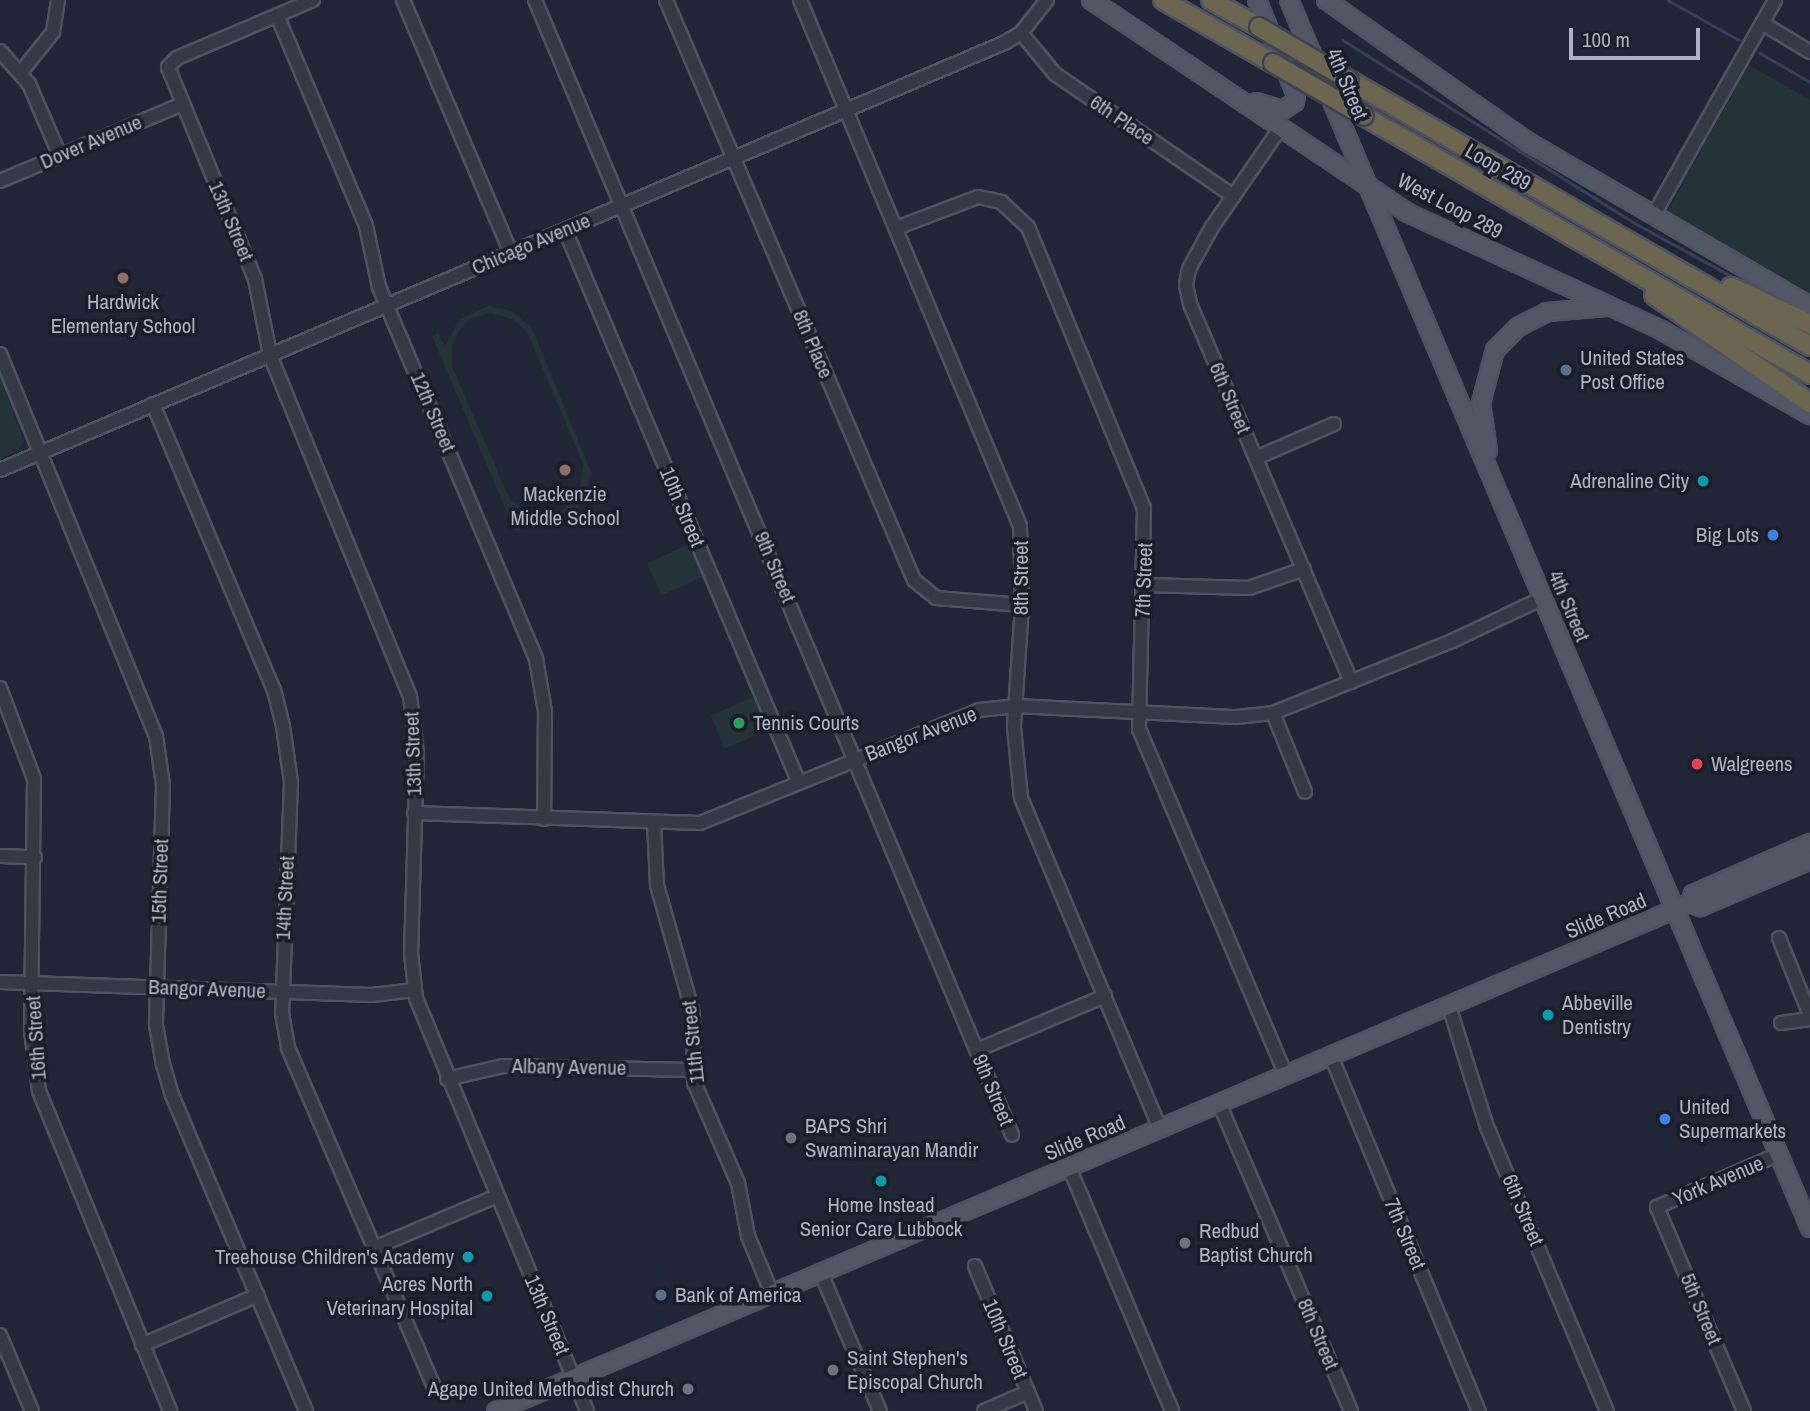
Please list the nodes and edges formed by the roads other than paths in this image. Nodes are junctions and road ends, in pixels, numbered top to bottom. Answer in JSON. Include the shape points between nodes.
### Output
{"nodes":[{"id":1,"x":58,"y":0,"type":"edge"},
{"id":2,"x":313,"y":0,"type":"edge"},
{"id":3,"x":403,"y":0,"type":"edge"},
{"id":4,"x":535,"y":0,"type":"edge"},
{"id":5,"x":666,"y":0,"type":"edge"},
{"id":6,"x":800,"y":0,"type":"edge"},
{"id":7,"x":1047,"y":0,"type":"edge"},
{"id":8,"x":1091,"y":0,"type":"edge"},
{"id":9,"x":1163,"y":0,"type":"edge"},
{"id":10,"x":1211,"y":0,"type":"edge"},
{"id":11,"x":1257,"y":0,"type":"edge"},
{"id":12,"x":1289,"y":0,"type":"edge"},
{"id":13,"x":1325,"y":0,"type":"edge"},
{"id":14,"x":1775,"y":0,"type":"edge"},
{"id":15,"x":277,"y":15,"type":"junction"},
{"id":16,"x":1762,"y":23,"type":"junction"},
{"id":17,"x":1021,"y":33,"type":"junction"},
{"id":18,"x":0,"y":51,"type":"edge"},
{"id":19,"x":1810,"y":52,"type":"edge"},
{"id":20,"x":21,"y":72,"type":"junction"},
{"id":21,"x":1211,"y":78,"type":"junction"},
{"id":22,"x":182,"y":104,"type":"junction"},
{"id":23,"x":846,"y":110,"type":"junction"},
{"id":24,"x":1281,"y":127,"type":"junction"},
{"id":25,"x":60,"y":156,"type":"junction"},
{"id":26,"x":734,"y":158,"type":"junction"},
{"id":27,"x":0,"y":181,"type":"edge"},
{"id":28,"x":1367,"y":184,"type":"junction"},
{"id":29,"x":1233,"y":196,"type":"junction"},
{"id":30,"x":621,"y":205,"type":"junction"},
{"id":31,"x":1653,"y":216,"type":"junction"},
{"id":32,"x":896,"y":228,"type":"junction"},
{"id":33,"x":565,"y":230,"type":"junction"},
{"id":34,"x":1046,"y":230,"type":"dead end"},
{"id":35,"x":1610,"y":230,"type":"junction"},
{"id":36,"x":1032,"y":236,"type":"junction"},
{"id":37,"x":1572,"y":236,"type":"junction"},
{"id":38,"x":511,"y":253,"type":"junction"},
{"id":39,"x":387,"y":305,"type":"junction"},
{"id":40,"x":1613,"y":306,"type":"junction"},
{"id":41,"x":1810,"y":306,"type":"edge"},
{"id":42,"x":1810,"y":324,"type":"edge"},
{"id":43,"x":1810,"y":346,"type":"edge"},
{"id":44,"x":0,"y":354,"type":"edge"},
{"id":45,"x":270,"y":355,"type":"junction"},
{"id":46,"x":1810,"y":374,"type":"edge"},
{"id":47,"x":1810,"y":403,"type":"edge"},
{"id":48,"x":153,"y":404,"type":"junction"},
{"id":49,"x":1810,"y":415,"type":"edge"},
{"id":50,"x":1334,"y":424,"type":"dead end"},
{"id":51,"x":38,"y":454,"type":"junction"},
{"id":52,"x":1256,"y":458,"type":"junction"},
{"id":53,"x":0,"y":470,"type":"edge"},
{"id":54,"x":1493,"y":481,"type":"junction"},
{"id":55,"x":1304,"y":569,"type":"junction"},
{"id":56,"x":1145,"y":585,"type":"junction"},
{"id":57,"x":1543,"y":598,"type":"junction"},
{"id":58,"x":1022,"y":605,"type":"junction"},
{"id":59,"x":1351,"y":682,"type":"junction"},
{"id":60,"x":0,"y":688,"type":"edge"},
{"id":61,"x":1016,"y":706,"type":"junction"},
{"id":62,"x":1138,"y":713,"type":"junction"},
{"id":63,"x":1273,"y":713,"type":"junction"},
{"id":64,"x":857,"y":758,"type":"junction"},
{"id":65,"x":799,"y":783,"type":"junction"},
{"id":66,"x":1305,"y":792,"type":"dead end"},
{"id":67,"x":414,"y":813,"type":"junction"},
{"id":68,"x":544,"y":819,"type":"junction"},
{"id":69,"x":654,"y":822,"type":"junction"},
{"id":70,"x":1810,"y":843,"type":"edge"},
{"id":71,"x":0,"y":856,"type":"edge"},
{"id":72,"x":35,"y":857,"type":"junction"},
{"id":73,"x":1810,"y":860,"type":"edge"},
{"id":74,"x":1682,"y":906,"type":"junction"},
{"id":75,"x":1779,"y":938,"type":"dead end"},
{"id":76,"x":0,"y":982,"type":"edge"},
{"id":77,"x":32,"y":982,"type":"junction"},
{"id":78,"x":157,"y":987,"type":"junction"},
{"id":79,"x":414,"y":990,"type":"junction"},
{"id":80,"x":282,"y":992,"type":"junction"},
{"id":81,"x":1105,"y":996,"type":"junction"},
{"id":82,"x":1449,"y":1006,"type":"junction"},
{"id":83,"x":1810,"y":1017,"type":"edge"},
{"id":84,"x":1781,"y":1023,"type":"dead end"},
{"id":85,"x":977,"y":1050,"type":"junction"},
{"id":86,"x":1331,"y":1056,"type":"junction"},
{"id":87,"x":693,"y":1070,"type":"junction"},
{"id":88,"x":1286,"y":1075,"type":"junction"},
{"id":89,"x":447,"y":1079,"type":"junction"},
{"id":90,"x":1219,"y":1104,"type":"junction"},
{"id":91,"x":1160,"y":1128,"type":"junction"},
{"id":92,"x":1012,"y":1135,"type":"dead end"},
{"id":93,"x":1779,"y":1154,"type":"junction"},
{"id":94,"x":1069,"y":1167,"type":"junction"},
{"id":95,"x":497,"y":1196,"type":"junction"},
{"id":96,"x":1657,"y":1207,"type":"joint"},
{"id":97,"x":1810,"y":1228,"type":"edge"},
{"id":98,"x":374,"y":1248,"type":"junction"},
{"id":99,"x":975,"y":1266,"type":"dead end"},
{"id":100,"x":821,"y":1273,"type":"junction"},
{"id":101,"x":772,"y":1294,"type":"junction"},
{"id":102,"x":258,"y":1295,"type":"junction"},
{"id":103,"x":0,"y":1335,"type":"edge"},
{"id":104,"x":142,"y":1345,"type":"junction"},
{"id":105,"x":573,"y":1378,"type":"junction"},
{"id":106,"x":434,"y":1387,"type":"dead end"},
{"id":107,"x":1028,"y":1392,"type":"junction"},
{"id":108,"x":32,"y":1411,"type":"edge"},
{"id":109,"x":170,"y":1411,"type":"edge"},
{"id":110,"x":306,"y":1411,"type":"edge"},
{"id":111,"x":496,"y":1411,"type":"edge"},
{"id":112,"x":587,"y":1411,"type":"edge"},
{"id":113,"x":880,"y":1411,"type":"edge"},
{"id":114,"x":984,"y":1411,"type":"edge"},
{"id":115,"x":1036,"y":1411,"type":"edge"},
{"id":116,"x":1172,"y":1411,"type":"edge"},
{"id":117,"x":1351,"y":1411,"type":"edge"},
{"id":118,"x":1479,"y":1411,"type":"edge"},
{"id":119,"x":1607,"y":1411,"type":"edge"},
{"id":120,"x":1744,"y":1411,"type":"edge"}],
"edges":[{"from":1,"to":20,"type":"street","via":[[53,32]]},
{"from":2,"to":15,"type":"street"},
{"from":3,"to":38,"type":"street"},
{"from":4,"to":30,"type":"street","name":"9th Street"},
{"from":5,"to":26,"type":"street","name":"8th Place"},
{"from":6,"to":23,"type":"street","name":"8th Street"},
{"from":7,"to":17,"type":"street","name":"Chicago Avenue"},
{"from":8,"to":21,"type":"main road","name":"West Loop 289"},
{"from":9,"to":37,"type":"highway","name":"Loop 289","bridge":true},
{"from":10,"to":35,"type":"highway","name":"Loop 289","bridge":true},
{"from":11,"to":21,"type":"main road","via":[[1295,102],[1283,110],[1269,109]]},
{"from":12,"to":28,"type":"main road","name":"4th Street"},
{"from":13,"to":31,"type":"main road","via":[[1528,142]]},
{"from":14,"to":16,"type":"street"},
{"from":15,"to":22,"type":"street","name":"13th Street","via":[[177,58],[168,67]]},
{"from":15,"to":39,"type":"street","name":"12th Street","via":[[366,226]]},
{"from":16,"to":19,"type":"street"},
{"from":16,"to":31,"type":"street"},
{"from":17,"to":23,"type":"street","name":"Chicago Avenue"},
{"from":17,"to":29,"type":"street","name":"6th Place","via":[[1055,74],[1127,116]]},
{"from":18,"to":20,"type":"street"},
{"from":20,"to":25,"type":"street"},
{"from":21,"to":24,"type":"main road","name":"West Loop 289"},
{"from":22,"to":25,"type":"street","name":"Dover Avenue"},
{"from":22,"to":45,"type":"street","name":"13th Street","via":[[256,279]]},
{"from":23,"to":26,"type":"street","name":"Chicago Avenue"},
{"from":23,"to":32,"type":"street","name":"8th Street"},
{"from":24,"to":28,"type":"main road","name":"West Loop 289"},
{"from":24,"to":29,"type":"street","name":"6th Street"},
{"from":25,"to":27,"type":"street","name":"Dover Avenue"},
{"from":26,"to":30,"type":"street","name":"Chicago Avenue"},
{"from":26,"to":58,"type":"street","name":"8th Place","via":[[914,580],[936,598]]},
{"from":28,"to":40,"type":"main road","name":"West Loop 289","via":[[1429,223]]},
{"from":28,"to":54,"type":"main road","name":"4th Street"},
{"from":29,"to":52,"type":"street","name":"6th Street","via":[[1195,256],[1186,285]]},
{"from":30,"to":33,"type":"street","name":"Chicago Avenue"},
{"from":30,"to":64,"type":"street","name":"9th Street"},
{"from":31,"to":41,"type":"main road"},
{"from":32,"to":36,"type":"street","name":"7th Street","via":[[978,197],[1011,208]]},
{"from":32,"to":58,"type":"street","name":"8th Street","via":[[1012,499],[1024,548]]},
{"from":33,"to":38,"type":"street","name":"Chicago Avenue"},
{"from":33,"to":65,"type":"street","name":"10th Street"},
{"from":34,"to":36,"type":"street"},
{"from":35,"to":42,"type":"highway"},
{"from":35,"to":43,"type":"highway","name":"Loop 289"},
{"from":36,"to":56,"type":"street","name":"7th Street","via":[[1139,490],[1146,530]]},
{"from":37,"to":46,"type":"highway","name":"Loop 289"},
{"from":37,"to":47,"type":"highway"},
{"from":38,"to":39,"type":"street","name":"Chicago Avenue"},
{"from":39,"to":45,"type":"street","name":"Chicago Avenue"},
{"from":39,"to":68,"type":"street","name":"12th Street","via":[[536,659],[545,711]]},
{"from":40,"to":49,"type":"main road","name":"West Loop 289"},
{"from":40,"to":54,"type":"main road","via":[[1547,312],[1518,327],[1495,350],[1480,403]]},
{"from":44,"to":51,"type":"street","name":"15th Street"},
{"from":45,"to":48,"type":"street","name":"Chicago Avenue"},
{"from":45,"to":67,"type":"street","name":"13th Street","via":[[402,669],[415,722]]},
{"from":48,"to":51,"type":"street","name":"Chicago Avenue"},
{"from":48,"to":80,"type":"street","name":"14th Street","via":[[274,690],[283,726],[291,782]]},
{"from":50,"to":52,"type":"street"},
{"from":51,"to":53,"type":"street","name":"Chicago Avenue"},
{"from":51,"to":78,"type":"street","name":"15th Street","via":[[146,710],[161,758]]},
{"from":52,"to":55,"type":"street","name":"6th Street"},
{"from":54,"to":57,"type":"main road","name":"4th Street"},
{"from":55,"to":56,"type":"street","via":[[1270,583],[1232,590]]},
{"from":55,"to":59,"type":"street","name":"6th Street"},
{"from":56,"to":62,"type":"street","name":"7th Street"},
{"from":57,"to":59,"type":"street","name":"Bangor Avenue"},
{"from":57,"to":74,"type":"main road","name":"4th Street"},
{"from":58,"to":61,"type":"street","name":"8th Street"},
{"from":59,"to":63,"type":"street","name":"Bangor Avenue"},
{"from":60,"to":72,"type":"street","name":"16th Street","via":[[34,779]]},
{"from":61,"to":62,"type":"street","name":"Bangor Avenue"},
{"from":61,"to":64,"type":"street","name":"Bangor Avenue","via":[[953,718]]},
{"from":61,"to":81,"type":"street","name":"8th Street","via":[[1014,752],[1021,797]]},
{"from":62,"to":63,"type":"street","name":"Bangor Avenue","via":[[1236,717]]},
{"from":62,"to":88,"type":"street","name":"7th Street","via":[[1139,729]]},
{"from":63,"to":66,"type":"street"},
{"from":64,"to":65,"type":"street","name":"Bangor Avenue"},
{"from":64,"to":85,"type":"street","name":"9th Street"},
{"from":65,"to":69,"type":"street","name":"Bangor Avenue","via":[[700,823]]},
{"from":67,"to":68,"type":"street","name":"Bangor Avenue"},
{"from":67,"to":79,"type":"street","name":"13th Street"},
{"from":68,"to":69,"type":"street","name":"Bangor Avenue"},
{"from":69,"to":87,"type":"street","name":"11th Street","via":[[657,885],[693,1013]]},
{"from":70,"to":74,"type":"main road","name":"Slide Road","via":[[1693,894]]},
{"from":71,"to":72,"type":"street"},
{"from":72,"to":77,"type":"street","name":"16th Street"},
{"from":73,"to":74,"type":"main road","name":"Slide Road","via":[[1700,907]]},
{"from":74,"to":82,"type":"main road","name":"Slide Road"},
{"from":74,"to":93,"type":"main road","name":"4th Street"},
{"from":75,"to":83,"type":"street"},
{"from":76,"to":77,"type":"street","name":"Bangor Avenue"},
{"from":77,"to":78,"type":"street","name":"Bangor Avenue"},
{"from":77,"to":104,"type":"street","name":"16th Street","via":[[31,1031],[39,1091]]},
{"from":78,"to":80,"type":"street","name":"Bangor Avenue"},
{"from":78,"to":102,"type":"street","name":"15th Street","via":[[156,1025],[172,1095]]},
{"from":79,"to":80,"type":"street","name":"Bangor Avenue","via":[[372,995]]},
{"from":79,"to":89,"type":"street","name":"13th Street"},
{"from":80,"to":98,"type":"street","name":"14th Street","via":[[288,1048]]},
{"from":81,"to":85,"type":"street"},
{"from":81,"to":91,"type":"street","name":"8th Street"},
{"from":82,"to":86,"type":"main road","name":"Slide Road"},
{"from":82,"to":119,"type":"street","name":"6th Street","via":[[1487,1126]]},
{"from":83,"to":84,"type":"street"},
{"from":85,"to":92,"type":"street","name":"9th Street"},
{"from":86,"to":88,"type":"main road","name":"Slide Road"},
{"from":86,"to":118,"type":"street","name":"7th Street"},
{"from":87,"to":89,"type":"street","name":"Albany Avenue","via":[[503,1066]]},
{"from":87,"to":101,"type":"street","name":"11th Street","via":[[699,1097],[738,1183],[748,1236]]},
{"from":88,"to":90,"type":"main road","name":"Slide Road"},
{"from":89,"to":95,"type":"street","name":"13th Street"},
{"from":90,"to":91,"type":"main road","name":"Slide Road"},
{"from":90,"to":117,"type":"street","name":"8th Street"},
{"from":91,"to":94,"type":"main road","name":"Slide Road"},
{"from":93,"to":96,"type":"street","name":"York Avenue"},
{"from":93,"to":97,"type":"main road","name":"4th Street"},
{"from":94,"to":100,"type":"main road","name":"Slide Road"},
{"from":94,"to":116,"type":"street"},
{"from":95,"to":98,"type":"street"},
{"from":95,"to":105,"type":"street","name":"13th Street"},
{"from":96,"to":120,"type":"street","name":"5th Street"},
{"from":98,"to":106,"type":"street","name":"14th Street"},
{"from":99,"to":107,"type":"street","name":"10th Street"},
{"from":100,"to":101,"type":"main road","name":"Slide Road"},
{"from":100,"to":113,"type":"street"},
{"from":101,"to":105,"type":"main road","name":"Slide Road"},
{"from":102,"to":104,"type":"street"},
{"from":102,"to":110,"type":"street","name":"15th Street"},
{"from":103,"to":108,"type":"street"},
{"from":104,"to":109,"type":"street","name":"16th Street"},
{"from":105,"to":111,"type":"main road","name":"Slide Road"},
{"from":105,"to":112,"type":"street","name":"13th Street"},
{"from":107,"to":114,"type":"street"},
{"from":107,"to":115,"type":"street","name":"10th Street"}]}
